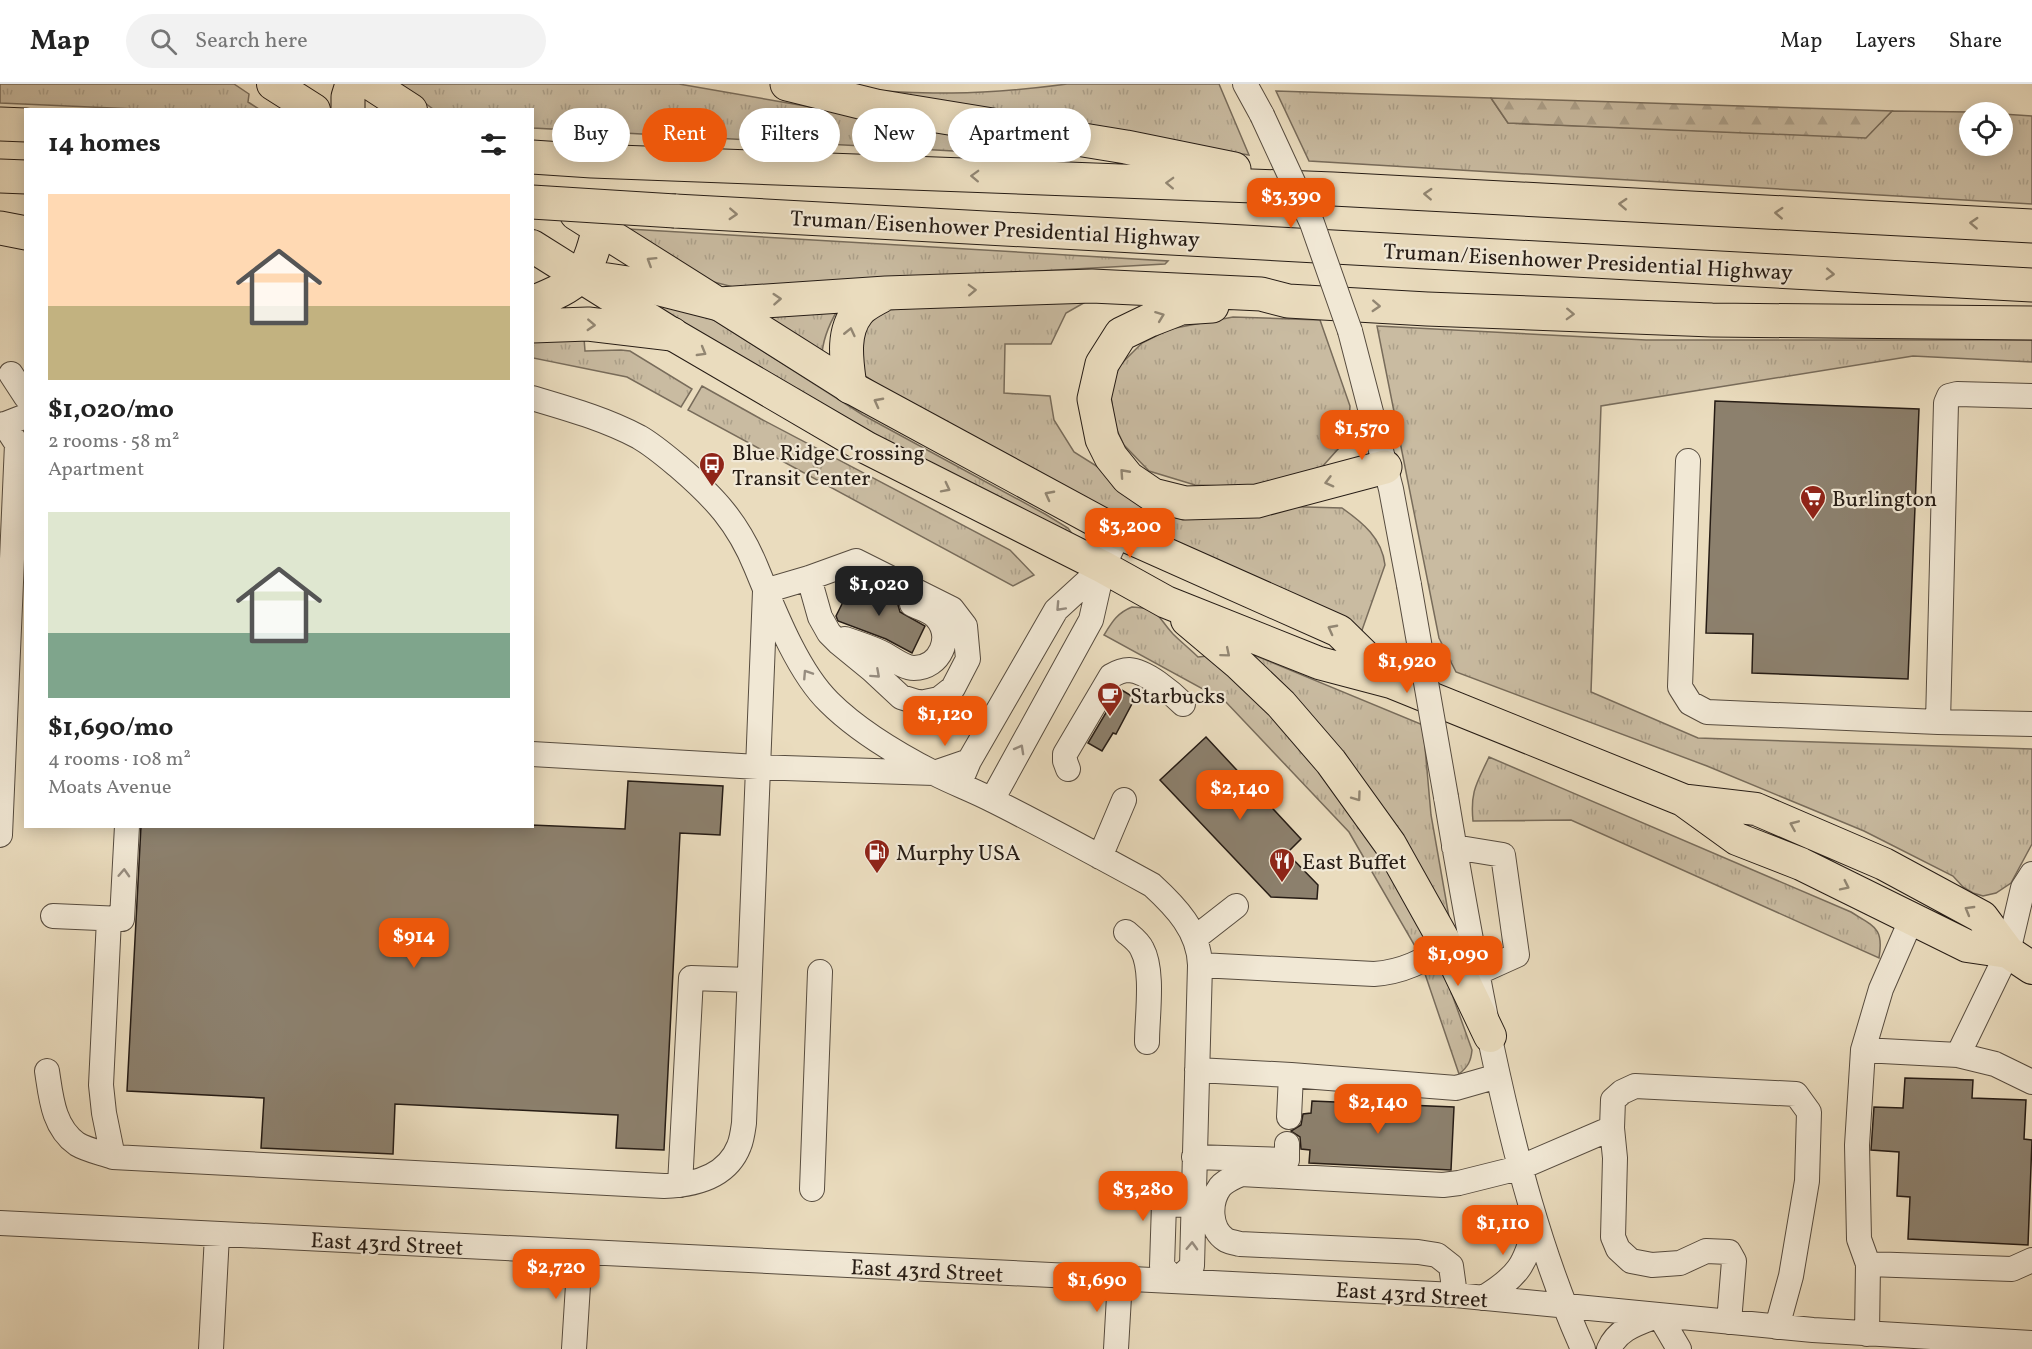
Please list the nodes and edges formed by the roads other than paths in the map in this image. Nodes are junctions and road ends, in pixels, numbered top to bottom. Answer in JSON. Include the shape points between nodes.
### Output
{"nodes":[{"id":1,"x":273,"y":84,"type":"edge"},
{"id":2,"x":352,"y":84,"type":"edge"},
{"id":3,"x":371,"y":84,"type":"edge"},
{"id":4,"x":787,"y":84,"type":"edge"},
{"id":5,"x":1245,"y":84,"type":"edge"},
{"id":6,"x":311,"y":108,"type":"edge"},
{"id":7,"x":348,"y":108,"type":"edge"},
{"id":8,"x":408,"y":108,"type":"edge"},
{"id":9,"x":0,"y":124,"type":"edge"},
{"id":10,"x":24,"y":126,"type":"edge"},
{"id":11,"x":534,"y":158,"type":"edge"},
{"id":12,"x":0,"y":176,"type":"edge"},
{"id":13,"x":24,"y":177,"type":"edge"},
{"id":14,"x":534,"y":187,"type":"edge"},
{"id":15,"x":1333,"y":189,"type":"junction"},
{"id":16,"x":534,"y":202,"type":"edge"},
{"id":17,"x":2032,"y":226,"type":"edge"},
{"id":18,"x":0,"y":228,"type":"edge"},
{"id":19,"x":599,"y":228,"type":"junction"},
{"id":20,"x":24,"y":233,"type":"edge"},
{"id":21,"x":534,"y":247,"type":"edge"},
{"id":22,"x":581,"y":276,"type":"junction"},
{"id":23,"x":2032,"y":285,"type":"edge"},
{"id":24,"x":886,"y":293,"type":"junction"},
{"id":25,"x":1288,"y":301,"type":"junction"},
{"id":26,"x":534,"y":302,"type":"edge"},
{"id":27,"x":719,"y":304,"type":"junction"},
{"id":28,"x":2032,"y":323,"type":"edge"},
{"id":29,"x":534,"y":326,"type":"edge"},
{"id":30,"x":672,"y":334,"type":"junction"},
{"id":31,"x":11,"y":374,"type":"dead end"},
{"id":32,"x":850,"y":387,"type":"junction"},
{"id":33,"x":24,"y":394,"type":"edge"},
{"id":34,"x":2032,"y":396,"type":"edge"},
{"id":35,"x":534,"y":400,"type":"edge"},
{"id":36,"x":10,"y":422,"type":"edge"},
{"id":37,"x":1688,"y":461,"type":"dead end"},
{"id":38,"x":1385,"y":467,"type":"junction"},
{"id":39,"x":1119,"y":533,"type":"junction"},
{"id":40,"x":856,"y":561,"type":"junction"},
{"id":41,"x":1103,"y":567,"type":"junction"},
{"id":42,"x":809,"y":578,"type":"junction"},
{"id":43,"x":765,"y":591,"type":"junction"},
{"id":44,"x":1166,"y":602,"type":"junction"},
{"id":45,"x":829,"y":633,"type":"junction"},
{"id":46,"x":1391,"y":682,"type":"junction"},
{"id":47,"x":1183,"y":704,"type":"dead end"},
{"id":48,"x":1938,"y":722,"type":"junction"},
{"id":49,"x":2032,"y":724,"type":"edge"},
{"id":50,"x":10,"y":732,"type":"edge"},
{"id":51,"x":534,"y":754,"type":"edge"},
{"id":52,"x":969,"y":760,"type":"junction"},
{"id":53,"x":758,"y":767,"type":"junction"},
{"id":54,"x":1068,"y":769,"type":"dead end"},
{"id":55,"x":934,"y":773,"type":"junction"},
{"id":56,"x":959,"y":784,"type":"junction"},
{"id":57,"x":992,"y":800,"type":"junction"},
{"id":58,"x":1124,"y":800,"type":"dead end"},
{"id":59,"x":1683,"y":800,"type":"junction"},
{"id":60,"x":127,"y":828,"type":"edge"},
{"id":61,"x":0,"y":834,"type":"edge"},
{"id":62,"x":1454,"y":847,"type":"junction"},
{"id":63,"x":1100,"y":857,"type":"junction"},
{"id":64,"x":2032,"y":874,"type":"edge"},
{"id":65,"x":1236,"y":906,"type":"dead end"},
{"id":66,"x":53,"y":916,"type":"dead end"},
{"id":67,"x":1912,"y":918,"type":"junction"},
{"id":68,"x":116,"y":919,"type":"junction"},
{"id":69,"x":2032,"y":924,"type":"edge"},
{"id":70,"x":1126,"y":932,"type":"dead end"},
{"id":71,"x":1196,"y":938,"type":"junction"},
{"id":72,"x":1447,"y":946,"type":"junction"},
{"id":73,"x":2020,"y":960,"type":"edge"},
{"id":74,"x":1200,"y":965,"type":"junction"},
{"id":75,"x":820,"y":972,"type":"dead end"},
{"id":76,"x":1477,"y":973,"type":"junction"},
{"id":77,"x":749,"y":980,"type":"junction"},
{"id":78,"x":1490,"y":1035,"type":"junction"},
{"id":79,"x":1147,"y":1042,"type":"dead end"},
{"id":80,"x":1863,"y":1050,"type":"junction"},
{"id":81,"x":1958,"y":1055,"type":"junction"},
{"id":82,"x":1197,"y":1070,"type":"junction"},
{"id":83,"x":47,"y":1071,"type":"dead end"},
{"id":84,"x":1291,"y":1075,"type":"junction"},
{"id":85,"x":1498,"y":1076,"type":"junction"},
{"id":86,"x":2032,"y":1082,"type":"edge"},
{"id":87,"x":1289,"y":1117,"type":"dead end"},
{"id":88,"x":1612,"y":1128,"type":"junction"},
{"id":89,"x":1287,"y":1144,"type":"dead end"},
{"id":90,"x":113,"y":1157,"type":"junction"},
{"id":91,"x":1194,"y":1157,"type":"junction"},
{"id":92,"x":1519,"y":1168,"type":"junction"},
{"id":93,"x":681,"y":1185,"type":"junction"},
{"id":94,"x":812,"y":1189,"type":"dead end"},
{"id":95,"x":0,"y":1223,"type":"edge"},
{"id":96,"x":1536,"y":1224,"type":"junction"},
{"id":97,"x":217,"y":1235,"type":"junction"},
{"id":98,"x":580,"y":1253,"type":"junction"},
{"id":99,"x":2032,"y":1260,"type":"edge"},
{"id":100,"x":1868,"y":1263,"type":"junction"},
{"id":101,"x":1120,"y":1279,"type":"junction"},
{"id":102,"x":1176,"y":1281,"type":"junction"},
{"id":103,"x":1455,"y":1295,"type":"junction"},
{"id":104,"x":1483,"y":1298,"type":"junction"},
{"id":105,"x":1563,"y":1306,"type":"junction"},
{"id":106,"x":1659,"y":1315,"type":"junction"},
{"id":107,"x":1729,"y":1322,"type":"junction"},
{"id":108,"x":1777,"y":1327,"type":"junction"},
{"id":109,"x":1867,"y":1334,"type":"junction"},
{"id":110,"x":1894,"y":1342,"type":"edge"},
{"id":111,"x":2032,"y":1343,"type":"edge"},
{"id":112,"x":211,"y":1349,"type":"edge"},
{"id":113,"x":574,"y":1349,"type":"edge"},
{"id":114,"x":1116,"y":1349,"type":"edge"},
{"id":115,"x":1583,"y":1349,"type":"edge"},
{"id":116,"x":1609,"y":1349,"type":"edge"},
{"id":117,"x":1678,"y":1349,"type":"edge"}],
"edges":[{"from":1,"to":6,"type":"main road"},
{"from":2,"to":7,"type":"highway"},
{"from":3,"to":8,"type":"main road"},
{"from":4,"to":15,"type":"highway","via":[[876,106],[1126,147]]},
{"from":5,"to":38,"type":"street","bridge":true,"via":[[1312,223],[1350,331]]},
{"from":9,"to":10,"type":"highway"},
{"from":15,"to":11,"type":"highway","one_way":true},
{"from":12,"to":13,"type":"highway"},
{"from":14,"to":19,"type":"main road"},
{"from":17,"to":15,"type":"highway","one_way":true},
{"from":16,"to":23,"type":"highway","name":"Truman/Eisenhower Presidential Highway","one_way":true,"bridge":true},
{"from":18,"to":20,"type":"highway"},
{"from":19,"to":22,"type":"highway"},
{"from":27,"to":19,"type":"main road","one_way":true},
{"from":21,"to":22,"type":"main road"},
{"from":22,"to":26,"type":"highway"},
{"from":22,"to":27,"type":"highway","via":[[648,286]]},
{"from":22,"to":30,"type":"main road"},
{"from":24,"to":25,"type":"highway","one_way":true,"via":[[1092,286],[1260,294]]},
{"from":27,"to":24,"type":"highway","one_way":true},
{"from":32,"to":24,"type":"highway","one_way":true,"via":[[846,357],[849,329],[858,310]]},
{"from":25,"to":28,"type":"highway","one_way":true,"via":[[1712,320]]},
{"from":38,"to":25,"type":"highway","one_way":true,"via":[[1257,501],[1185,503],[1154,495],[1128,478],[1111,458],[1102,439],[1094,399],[1102,364],[1121,334],[1181,308]]},
{"from":27,"to":32,"type":"main road"},
{"from":29,"to":30,"type":"highway","one_way":true,"via":[[588,324]]},
{"from":30,"to":41,"type":"main road","one_way":true,"via":[[867,448]]},
{"from":31,"to":33,"type":"street"},
{"from":39,"to":32,"type":"main road","one_way":true},
{"from":34,"to":48,"type":"street","via":[[1957,394],[1949,396],[1946,403]]},
{"from":35,"to":43,"type":"street","via":[[591,416],[641,438],[669,459],[725,511],[740,534]]},
{"from":36,"to":50,"type":"street","via":[[17,444]]},
{"from":37,"to":48,"type":"street","via":[[1680,687],[1690,703],[1707,712]]},
{"from":38,"to":62,"type":"street","bridge":true},
{"from":39,"to":41,"type":"street"},
{"from":46,"to":39,"type":"main road","one_way":true,"via":[[1339,631]]},
{"from":40,"to":42,"type":"street"},
{"from":40,"to":45,"type":"street","via":[[879,587],[935,616],[943,627],[945,641],[934,663],[910,668]]},
{"from":45,"to":40,"type":"street","one_way":true,"via":[[901,697],[920,703],[939,699],[953,688],[968,659],[965,626],[952,609]]},
{"from":41,"to":44,"type":"main road"},
{"from":41,"to":52,"type":"street","one_way":true,"via":[[1056,610]]},
{"from":57,"to":41,"type":"street","one_way":true,"via":[[1091,620]]},
{"from":42,"to":43,"type":"street"},
{"from":42,"to":45,"type":"street"},
{"from":43,"to":53,"type":"street"},
{"from":55,"to":43,"type":"street","one_way":true,"via":[[875,738],[826,700],[794,652]]},
{"from":44,"to":46,"type":"main road","via":[[1319,663]]},
{"from":44,"to":72,"type":"main road","one_way":true,"via":[[1281,704],[1331,762],[1390,844]]},
{"from":46,"to":59,"type":"main road"},
{"from":47,"to":54,"type":"street","via":[[1137,672],[1128,670],[1111,676],[1065,754]]},
{"from":48,"to":49,"type":"street"},
{"from":50,"to":61,"type":"street"},
{"from":51,"to":53,"type":"street"},
{"from":52,"to":55,"type":"street"},
{"from":52,"to":56,"type":"street"},
{"from":53,"to":55,"type":"street"},
{"from":53,"to":77,"type":"street"},
{"from":55,"to":56,"type":"street"},
{"from":56,"to":57,"type":"street"},
{"from":57,"to":63,"type":"street"},
{"from":58,"to":63,"type":"street"},
{"from":59,"to":67,"type":"main road","one_way":true,"via":[[1737,839],[1801,864]]},
{"from":73,"to":59,"type":"main road","one_way":true,"via":[[1982,917],[1884,864],[1756,809]]},
{"from":68,"to":60,"type":"street","one_way":true},
{"from":62,"to":76,"type":"street"},
{"from":62,"to":76,"type":"street","via":[[1503,855],[1517,956]]},
{"from":63,"to":71,"type":"street","via":[[1152,885],[1172,903]]},
{"from":64,"to":73,"type":"street","via":[[2024,888]]},
{"from":65,"to":71,"type":"street"},
{"from":66,"to":68,"type":"street"},
{"from":67,"to":73,"type":"main road","via":[[1967,946]]},
{"from":67,"to":80,"type":"street","via":[[1881,989]]},
{"from":68,"to":90,"type":"street","via":[[101,1086]]},
{"from":69,"to":73,"type":"street"},
{"from":70,"to":79,"type":"street","via":[[1136,940],[1148,963]]},
{"from":71,"to":74,"type":"street"},
{"from":72,"to":74,"type":"street","via":[[1423,961],[1390,973]]},
{"from":72,"to":78,"type":"main road"},
{"from":73,"to":81,"type":"street"},
{"from":74,"to":82,"type":"street"},
{"from":75,"to":94,"type":"street"},
{"from":76,"to":78,"type":"street"},
{"from":77,"to":93,"type":"street","via":[[744,1123],[739,1147],[722,1171]]},
{"from":77,"to":93,"type":"street","via":[[691,978]]},
{"from":78,"to":85,"type":"street"},
{"from":80,"to":81,"type":"street"},
{"from":80,"to":100,"type":"street","via":[[1857,1145],[1858,1227]]},
{"from":81,"to":86,"type":"street","via":[[1995,1064]]},
{"from":82,"to":84,"type":"street"},
{"from":82,"to":91,"type":"street"},
{"from":83,"to":90,"type":"street","via":[[60,1128],[77,1144]]},
{"from":84,"to":85,"type":"street","via":[[1456,1088]]},
{"from":84,"to":87,"type":"street"},
{"from":85,"to":92,"type":"street"},
{"from":88,"to":92,"type":"street"},
{"from":88,"to":107,"type":"street","via":[[1614,1237],[1618,1249],[1631,1260],[1652,1265],[1680,1263],[1706,1251],[1729,1252],[1734,1260]]},
{"from":88,"to":108,"type":"street","via":[[1613,1100],[1635,1086],[1796,1094],[1803,1101],[1809,1112],[1807,1181],[1791,1276]]},
{"from":89,"to":91,"type":"street","via":[[1287,1160]]},
{"from":90,"to":93,"type":"street"},
{"from":91,"to":102,"type":"street","via":[[1193,1205],[1164,1204],[1162,1266]]},
{"from":92,"to":96,"type":"street"},
{"from":92,"to":103,"type":"street","via":[[1443,1185],[1241,1174],[1219,1188],[1212,1216],[1216,1230],[1226,1240],[1437,1255],[1451,1266]]},
{"from":95,"to":97,"type":"street","name":"East 43rd Street"},
{"from":96,"to":104,"type":"street","via":[[1522,1266],[1511,1279]]},
{"from":96,"to":105,"type":"street"},
{"from":97,"to":98,"type":"street","name":"East 43rd Street"},
{"from":97,"to":112,"type":"street"},
{"from":98,"to":101,"type":"street","name":"East 43rd Street"},
{"from":98,"to":113,"type":"street"},
{"from":99,"to":100,"type":"street","via":[[2012,1269]]},
{"from":100,"to":109,"type":"street"},
{"from":101,"to":102,"type":"street","name":"East 43rd Street"},
{"from":101,"to":114,"type":"street"},
{"from":102,"to":103,"type":"street","name":"East 43rd Street"},
{"from":103,"to":104,"type":"street","name":"East 43rd Street"},
{"from":104,"to":105,"type":"street","name":"East 43rd Street"},
{"from":105,"to":106,"type":"street","name":"East 43rd Street"},
{"from":105,"to":115,"type":"street"},
{"from":106,"to":107,"type":"street","name":"East 43rd Street"},
{"from":106,"to":116,"type":"street","via":[[1624,1330]]},
{"from":106,"to":117,"type":"street"},
{"from":107,"to":108,"type":"street","name":"East 43rd Street"},
{"from":108,"to":109,"type":"street","name":"East 43rd Street"},
{"from":109,"to":110,"type":"street","name":"East 43rd Street"},
{"from":110,"to":111,"type":"street","name":"East 43rd Street"}]}
